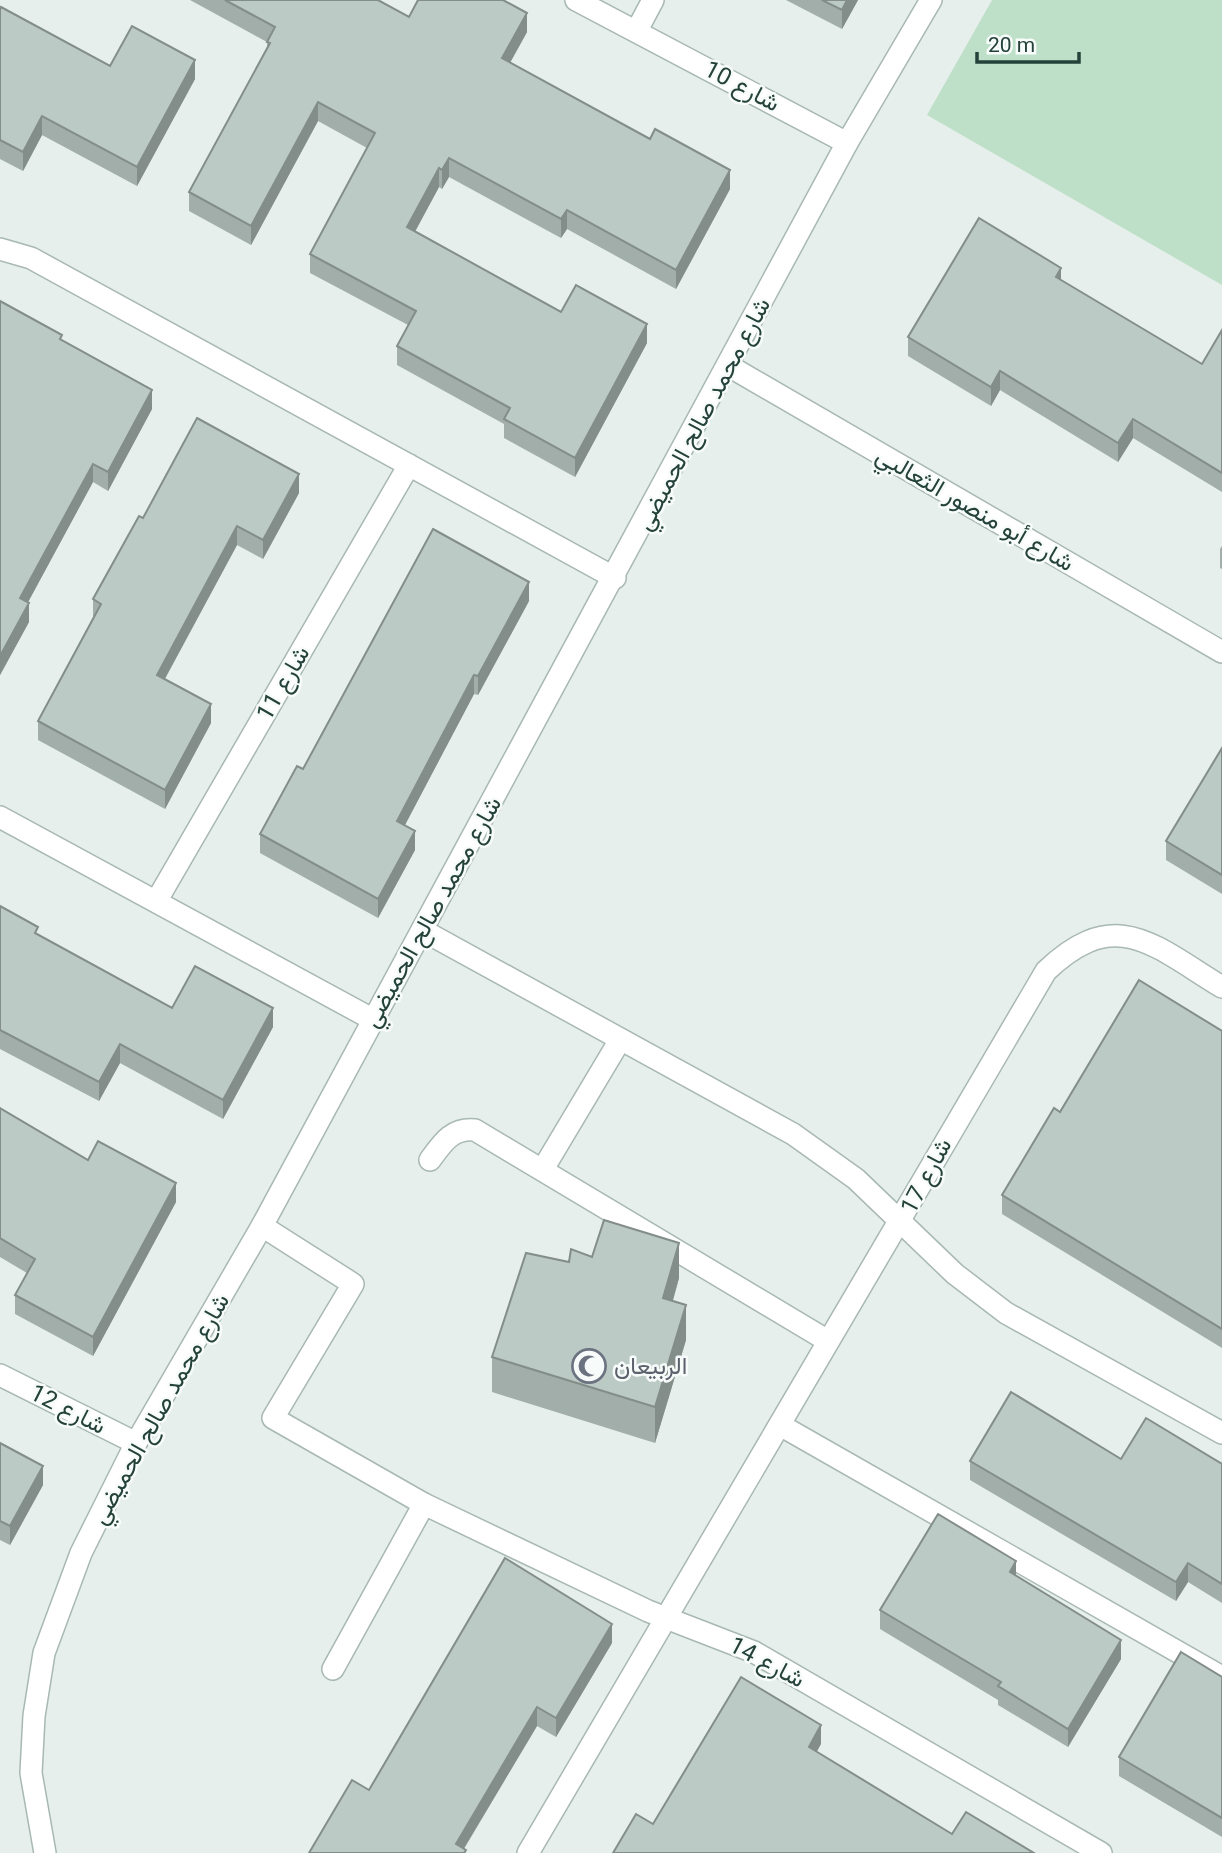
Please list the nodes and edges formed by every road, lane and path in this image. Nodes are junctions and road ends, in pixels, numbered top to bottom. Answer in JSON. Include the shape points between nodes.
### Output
{"nodes":[{"id":1,"x":576,"y":0,"type":"edge"},
{"id":2,"x":653,"y":0,"type":"edge"},
{"id":3,"x":931,"y":0,"type":"edge"},
{"id":4,"x":637,"y":30,"type":"junction"},
{"id":5,"x":847,"y":143,"type":"junction"},
{"id":6,"x":0,"y":249,"type":"edge"},
{"id":7,"x":729,"y":366,"type":"junction"},
{"id":8,"x":409,"y":466,"type":"junction"},
{"id":9,"x":615,"y":578,"type":"junction"},
{"id":10,"x":1222,"y":652,"type":"edge"},
{"id":11,"x":0,"y":817,"type":"edge"},
{"id":12,"x":157,"y":900,"type":"junction"},
{"id":13,"x":422,"y":930,"type":"junction"},
{"id":14,"x":1222,"y":987,"type":"edge"},
{"id":15,"x":372,"y":1019,"type":"junction"},
{"id":16,"x":620,"y":1040,"type":"junction"},
{"id":17,"x":430,"y":1160,"type":"dead end"},
{"id":18,"x":544,"y":1169,"type":"junction"},
{"id":19,"x":899,"y":1218,"type":"junction"},
{"id":20,"x":262,"y":1226,"type":"junction"},
{"id":21,"x":828,"y":1340,"type":"junction"},
{"id":22,"x":0,"y":1375,"type":"edge"},
{"id":23,"x":780,"y":1425,"type":"junction"},
{"id":24,"x":1222,"y":1433,"type":"edge"},
{"id":25,"x":136,"y":1443,"type":"junction"},
{"id":26,"x":425,"y":1504,"type":"junction"},
{"id":27,"x":666,"y":1617,"type":"junction"},
{"id":28,"x":332,"y":1669,"type":"dead end"},
{"id":29,"x":1222,"y":1677,"type":"edge"},
{"id":30,"x":46,"y":1853,"type":"edge"},
{"id":31,"x":528,"y":1853,"type":"edge"},
{"id":32,"x":1101,"y":1853,"type":"edge"}],
"edges":[{"from":1,"to":4,"type":"street","name":"شارع 10"},
{"from":2,"to":4,"type":"street"},
{"from":3,"to":5,"type":"street","name":"شارع محمد صالح الحميضي"},
{"from":4,"to":5,"type":"street","name":"شارع 10"},
{"from":5,"to":7,"type":"street","name":"شارع محمد صالح الحميضي"},
{"from":6,"to":8,"type":"street","via":[[30,258]]},
{"from":7,"to":9,"type":"street","name":"شارع محمد صالح الحميضي"},
{"from":7,"to":10,"type":"street","name":"شارع أبو منصور الثعالبي"},
{"from":8,"to":9,"type":"street"},
{"from":8,"to":12,"type":"street","name":"شارع 11"},
{"from":9,"to":13,"type":"street","name":"شارع محمد صالح الحميضي"},
{"from":11,"to":12,"type":"street"},
{"from":12,"to":15,"type":"street"},
{"from":13,"to":15,"type":"street","name":"شارع محمد صالح الحميضي"},
{"from":13,"to":16,"type":"street"},
{"from":14,"to":19,"type":"street","name":"شارع 17","via":[[1130,936],[1091,939],[1062,956],[1032,990]]},
{"from":15,"to":20,"type":"street","name":"شارع محمد صالح الحميضي"},
{"from":16,"to":18,"type":"street"},
{"from":16,"to":19,"type":"street","via":[[793,1135],[839,1166]]},
{"from":17,"to":18,"type":"street","via":[[449,1135],[466,1129],[484,1134]]},
{"from":18,"to":21,"type":"street"},
{"from":19,"to":21,"type":"street"},
{"from":19,"to":24,"type":"street","name":"شارع 17","via":[[955,1274],[1006,1313]]},
{"from":20,"to":25,"type":"street","name":"شارع محمد صالح الحميضي"},
{"from":20,"to":26,"type":"street","name":"شارع 14","via":[[353,1284],[273,1418]]},
{"from":21,"to":23,"type":"street"},
{"from":22,"to":25,"type":"street","name":"شارع 12"},
{"from":23,"to":27,"type":"street"},
{"from":23,"to":29,"type":"street"},
{"from":25,"to":30,"type":"street","name":"شارع محمد صالح الحميضي","via":[[82,1553],[44,1653],[31,1773]]},
{"from":26,"to":27,"type":"street","name":"شارع 14"},
{"from":26,"to":28,"type":"street"},
{"from":27,"to":31,"type":"street"},
{"from":27,"to":32,"type":"street","name":"شارع 14","via":[[754,1652]]}]}
